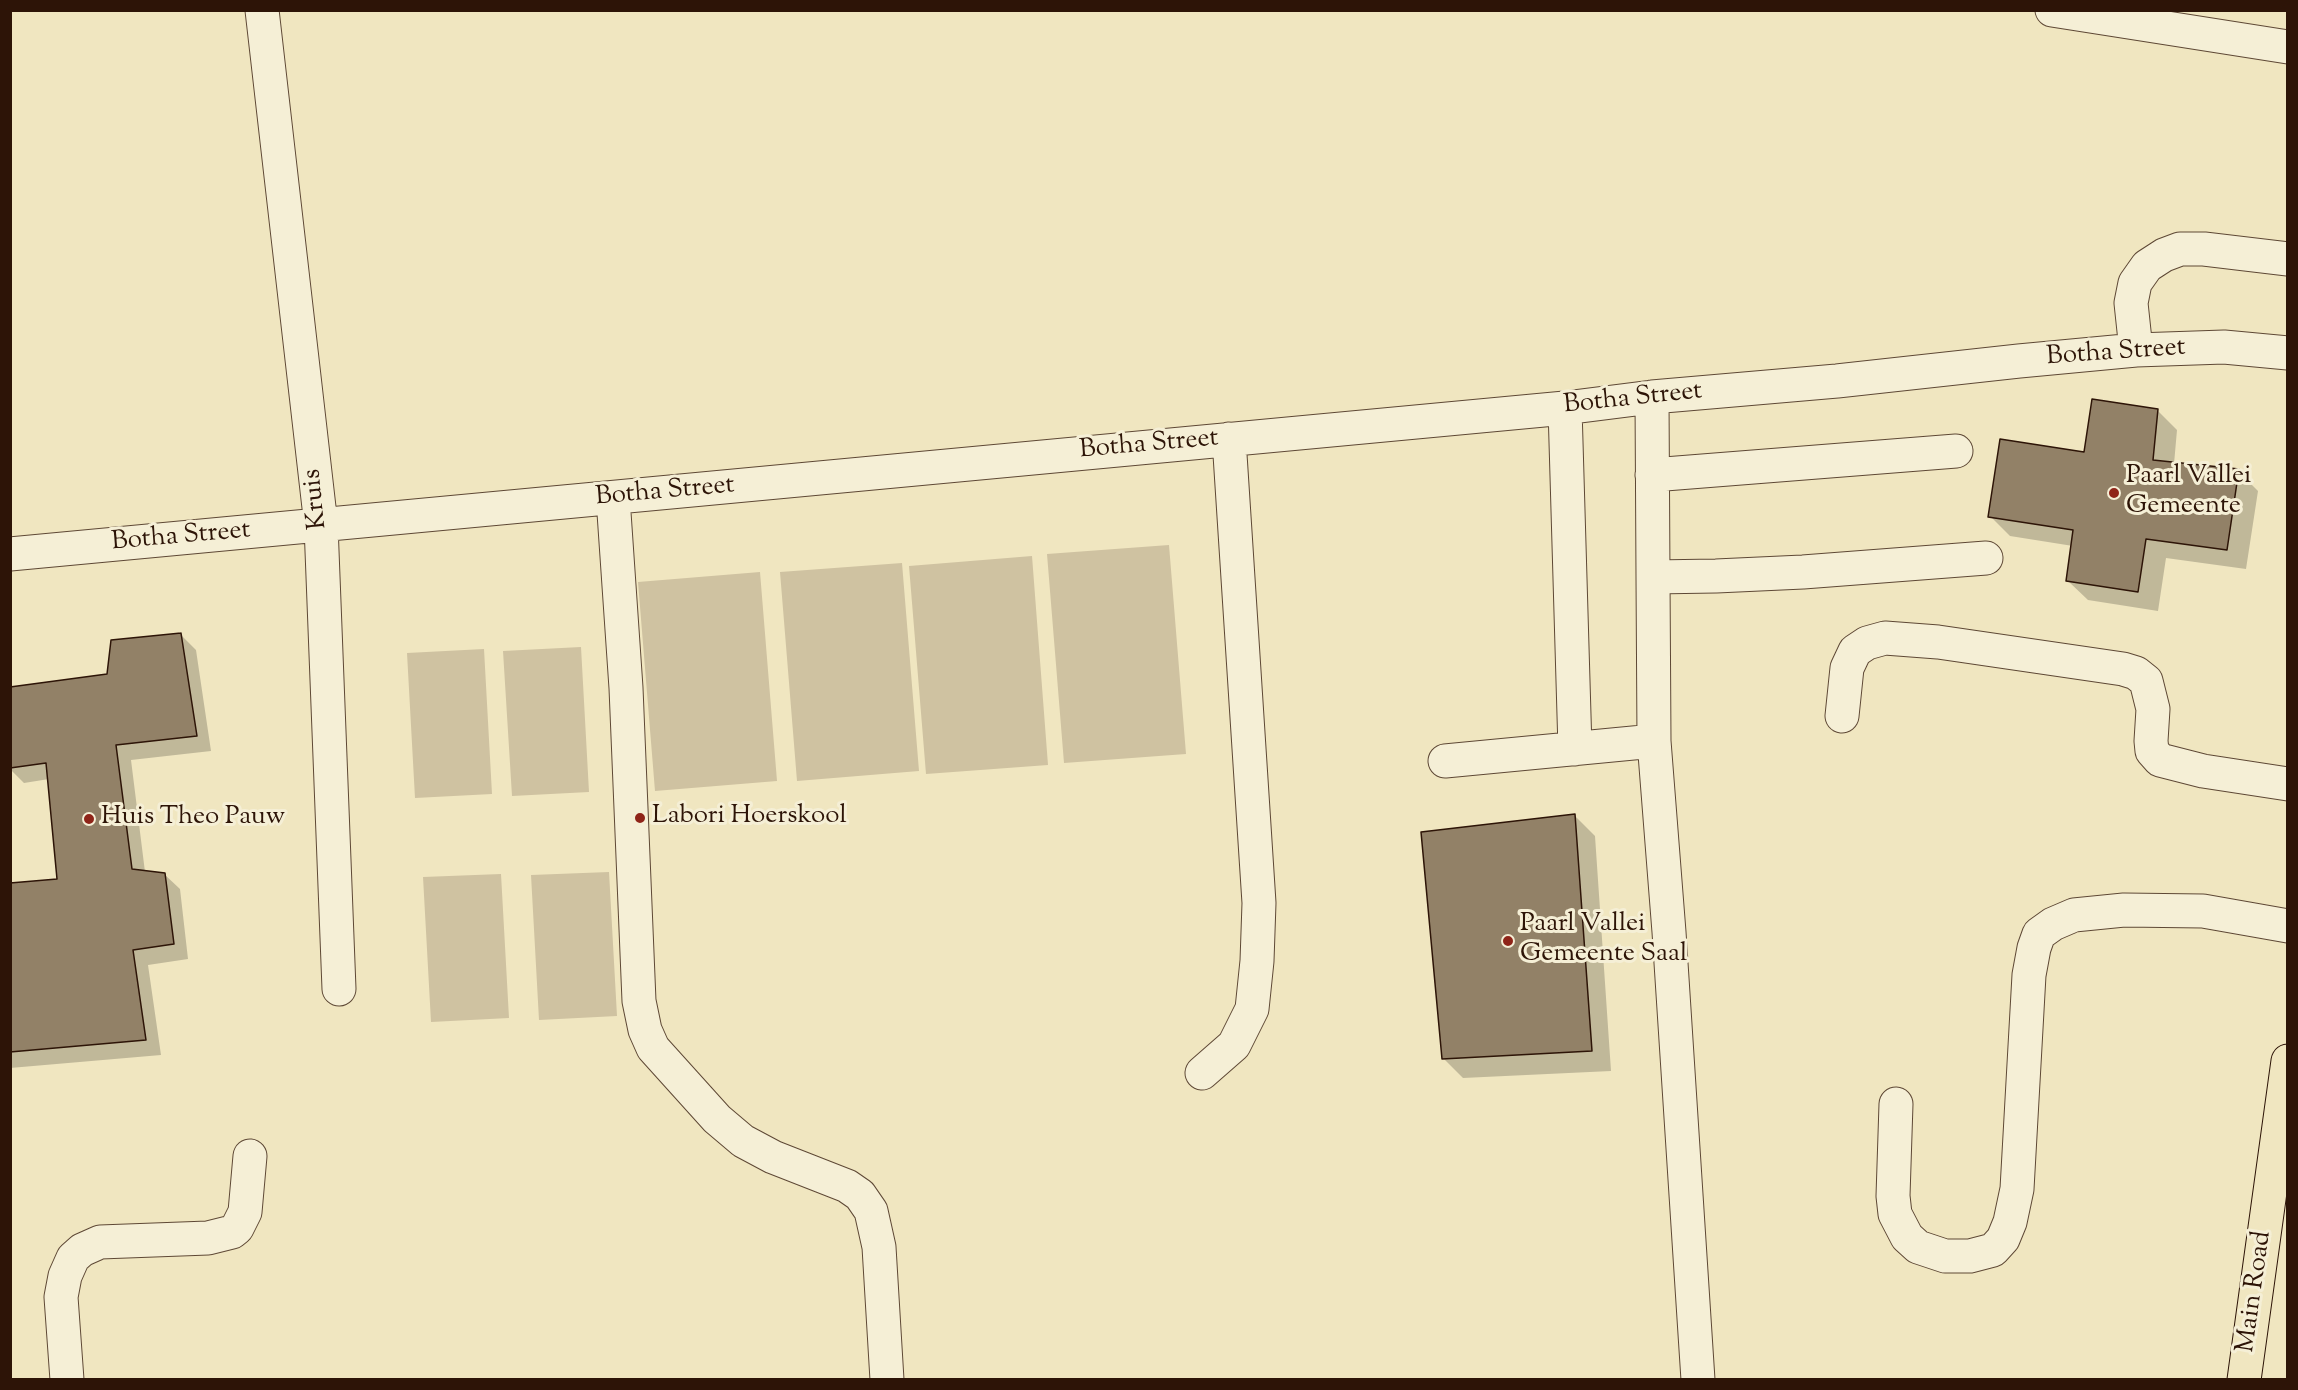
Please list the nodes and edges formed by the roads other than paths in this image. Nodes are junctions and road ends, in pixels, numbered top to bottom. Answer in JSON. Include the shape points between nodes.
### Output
{"nodes":[{"id":1,"x":262,"y":10,"type":"edge"},
{"id":2,"x":2052,"y":10,"type":"edge"},
{"id":3,"x":2288,"y":47,"type":"edge"},
{"id":4,"x":2288,"y":259,"type":"edge"},
{"id":5,"x":2136,"y":350,"type":"junction"},
{"id":6,"x":2288,"y":353,"type":"edge"},
{"id":7,"x":1652,"y":397,"type":"junction"},
{"id":8,"x":1565,"y":408,"type":"junction"},
{"id":9,"x":1229,"y":439,"type":"junction"},
{"id":10,"x":1956,"y":452,"type":"dead end"},
{"id":11,"x":1652,"y":475,"type":"junction"},
{"id":12,"x":613,"y":498,"type":"junction"},
{"id":13,"x":321,"y":525,"type":"junction"},
{"id":14,"x":10,"y":554,"type":"edge"},
{"id":15,"x":1986,"y":558,"type":"dead end"},
{"id":16,"x":1653,"y":577,"type":"junction"},
{"id":17,"x":1842,"y":716,"type":"dead end"},
{"id":18,"x":1654,"y":741,"type":"junction"},
{"id":19,"x":1575,"y":749,"type":"junction"},
{"id":20,"x":1445,"y":761,"type":"dead end"},
{"id":21,"x":2288,"y":784,"type":"edge"},
{"id":22,"x":2288,"y":926,"type":"edge"},
{"id":23,"x":339,"y":989,"type":"dead end"},
{"id":24,"x":2288,"y":1061,"type":"edge"},
{"id":25,"x":1202,"y":1073,"type":"dead end"},
{"id":26,"x":1896,"y":1104,"type":"dead end"},
{"id":27,"x":250,"y":1156,"type":"dead end"},
{"id":28,"x":67,"y":1380,"type":"edge"},
{"id":29,"x":887,"y":1380,"type":"edge"},
{"id":30,"x":1698,"y":1380,"type":"edge"},
{"id":31,"x":2244,"y":1380,"type":"edge"}],
"edges":[{"from":1,"to":13,"type":"street","name":"Kruis"},
{"from":2,"to":3,"type":"street"},
{"from":4,"to":5,"type":"street","via":[[2204,249],[2180,249],[2164,255],[2147,266],[2135,283],[2131,303]]},
{"from":5,"to":6,"type":"street","name":"Botha Street","via":[[2224,347]]},
{"from":5,"to":7,"type":"street","name":"Botha Street"},
{"from":7,"to":8,"type":"street","name":"Botha Street"},
{"from":7,"to":11,"type":"street"},
{"from":8,"to":9,"type":"street","name":"Botha Street"},
{"from":8,"to":19,"type":"street"},
{"from":9,"to":12,"type":"street","name":"Botha Street"},
{"from":9,"to":25,"type":"street","via":[[1259,903],[1257,961],[1252,1009],[1234,1045]]},
{"from":10,"to":11,"type":"street"},
{"from":11,"to":16,"type":"street"},
{"from":12,"to":13,"type":"street","name":"Botha Street"},
{"from":12,"to":29,"type":"street","via":[[626,688],[639,1001],[645,1030],[653,1048],[717,1119],[743,1140],[772,1157],[847,1186],[860,1195],[871,1211],[879,1247]]},
{"from":13,"to":14,"type":"street","name":"Botha Street"},
{"from":13,"to":23,"type":"street","name":"Kruis"},
{"from":15,"to":16,"type":"street","via":[[1803,572]]},
{"from":16,"to":18,"type":"street"},
{"from":17,"to":21,"type":"street","via":[[1847,668],[1855,651],[1885,638],[2122,669],[2146,681],[2153,709],[2152,751],[2160,760]]},
{"from":18,"to":19,"type":"street"},
{"from":18,"to":30,"type":"street"},
{"from":19,"to":20,"type":"street"},
{"from":22,"to":26,"type":"street","via":[[2203,911],[2124,910],[2074,915],[2039,934],[2029,975],[2017,1189],[2010,1222],[1993,1250],[1970,1257],[1945,1256],[1918,1247],[1906,1237],[1895,1214],[1893,1196]]},
{"from":24,"to":31,"type":"main road","name":"Main Road"},
{"from":27,"to":28,"type":"street","via":[[245,1212],[232,1232],[208,1238],[100,1242],[73,1258],[61,1297]]}]}
